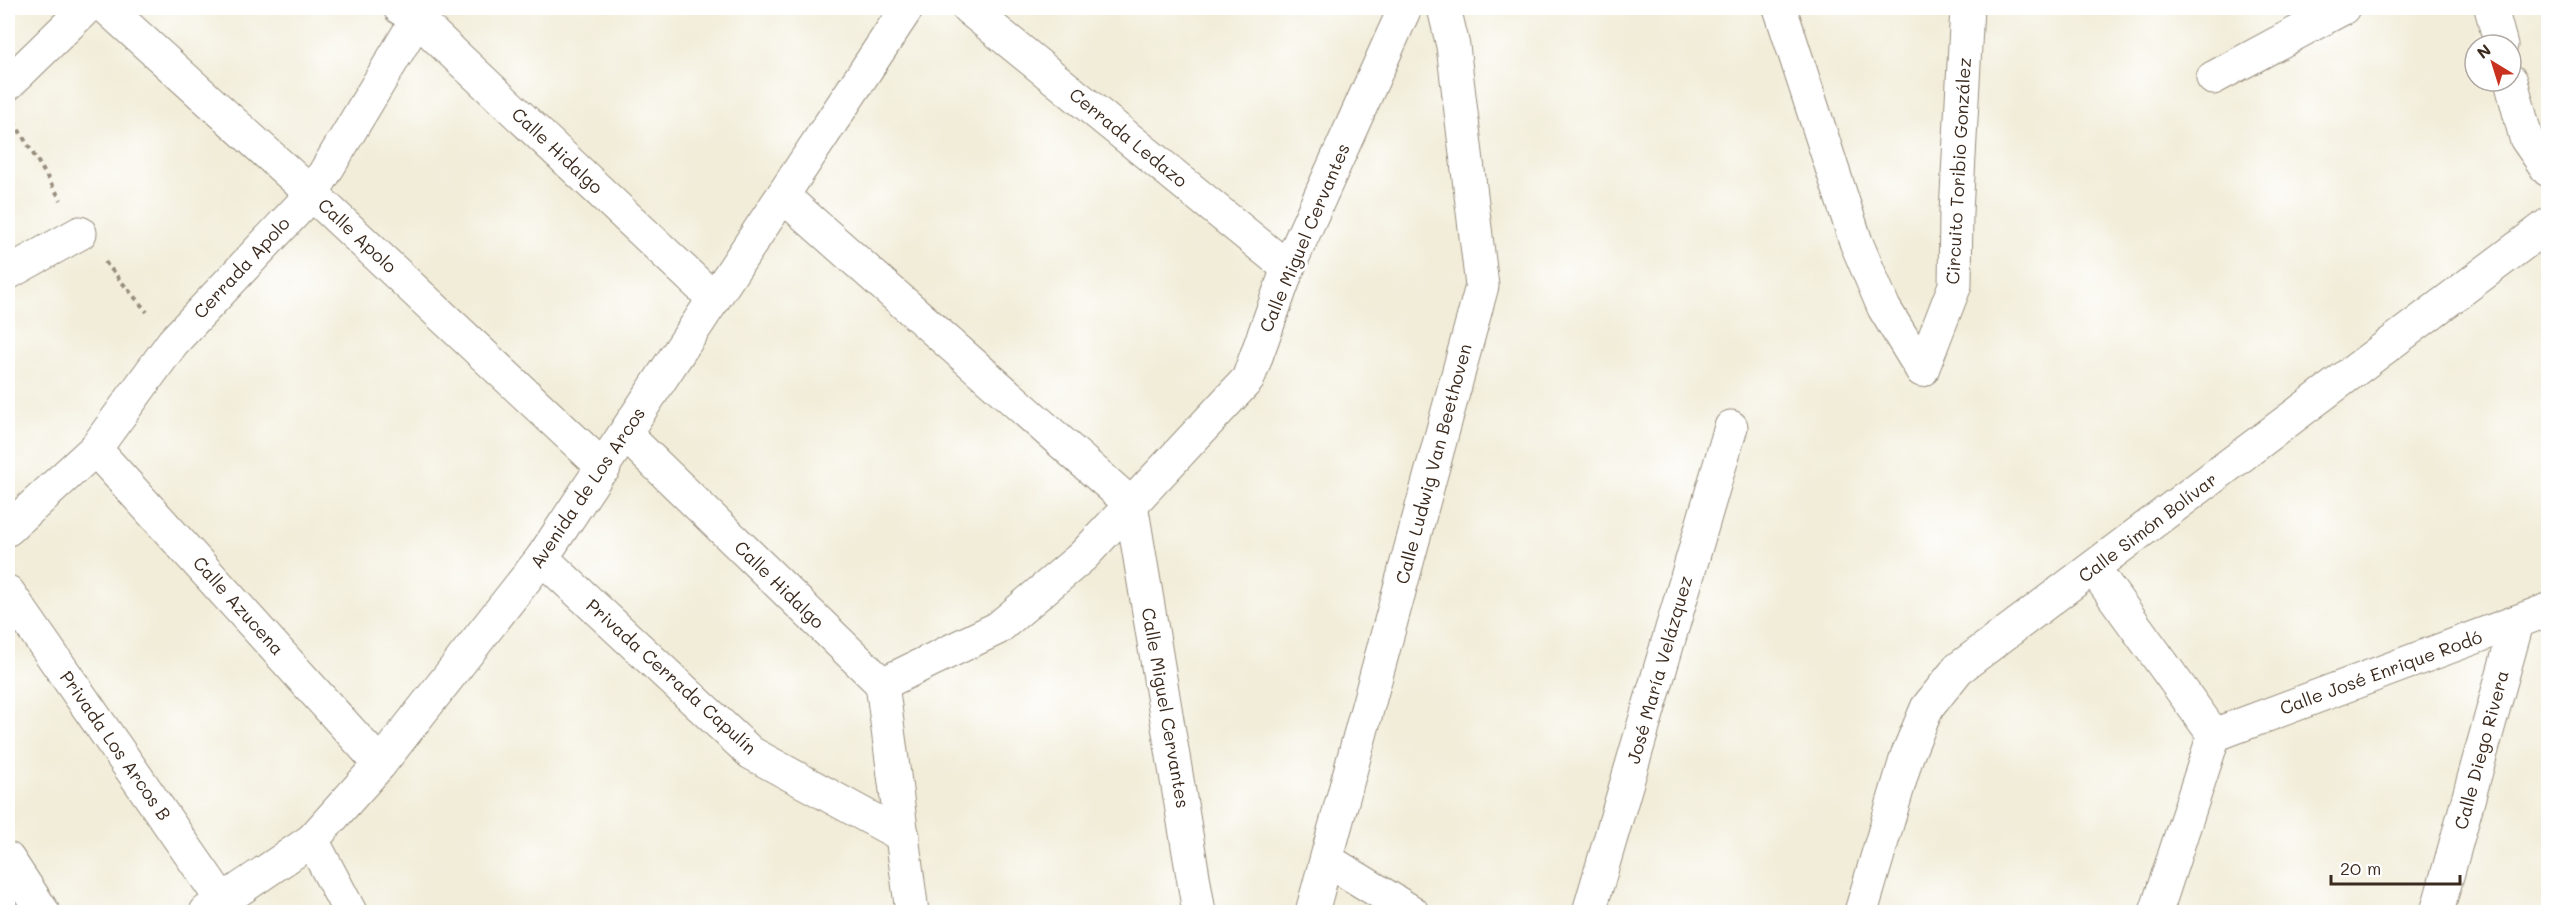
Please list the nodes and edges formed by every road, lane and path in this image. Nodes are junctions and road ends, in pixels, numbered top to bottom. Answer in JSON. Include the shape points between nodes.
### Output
{"nodes":[{"id":1,"x":87,"y":8,"type":"edge"},
{"id":2,"x":107,"y":8,"type":"edge"},
{"id":3,"x":907,"y":8,"type":"edge"},
{"id":4,"x":968,"y":8,"type":"edge"},
{"id":5,"x":1405,"y":8,"type":"edge"},
{"id":6,"x":1444,"y":8,"type":"edge"},
{"id":7,"x":1780,"y":8,"type":"edge"},
{"id":8,"x":1967,"y":8,"type":"edge"},
{"id":9,"x":2491,"y":8,"type":"edge"},
{"id":10,"x":2338,"y":9,"type":"edge"},
{"id":11,"x":409,"y":13,"type":"edge"},
{"id":12,"x":2498,"y":33,"type":"edge"},
{"id":13,"x":2213,"y":78,"type":"dead end"},
{"id":14,"x":8,"y":84,"type":"edge"},
{"id":15,"x":2514,"y":93,"type":"edge"},
{"id":16,"x":2548,"y":170,"type":"edge"},
{"id":17,"x":312,"y":194,"type":"junction"},
{"id":18,"x":783,"y":196,"type":"junction"},
{"id":19,"x":2548,"y":225,"type":"edge"},
{"id":20,"x":80,"y":232,"type":"dead end"},
{"id":21,"x":1288,"y":268,"type":"junction"},
{"id":22,"x":8,"y":273,"type":"edge"},
{"id":23,"x":713,"y":298,"type":"junction"},
{"id":24,"x":1731,"y":427,"type":"dead end"},
{"id":25,"x":626,"y":435,"type":"junction"},
{"id":26,"x":95,"y":449,"type":"junction"},
{"id":27,"x":604,"y":468,"type":"junction"},
{"id":28,"x":1131,"y":504,"type":"junction"},
{"id":29,"x":8,"y":529,"type":"edge"},
{"id":30,"x":542,"y":558,"type":"junction"},
{"id":31,"x":2094,"y":569,"type":"junction"},
{"id":32,"x":9,"y":592,"type":"edge"},
{"id":33,"x":2548,"y":610,"type":"edge"},
{"id":34,"x":2517,"y":623,"type":"junction"},
{"id":35,"x":882,"y":684,"type":"junction"},
{"id":36,"x":2214,"y":735,"type":"junction"},
{"id":37,"x":381,"y":764,"type":"junction"},
{"id":38,"x":903,"y":836,"type":"junction"},
{"id":39,"x":312,"y":840,"type":"junction"},
{"id":40,"x":8,"y":859,"type":"edge"},
{"id":41,"x":1327,"y":860,"type":"junction"},
{"id":42,"x":214,"y":906,"type":"edge"},
{"id":43,"x":907,"y":910,"type":"edge"},
{"id":44,"x":43,"y":912,"type":"edge"},
{"id":45,"x":350,"y":912,"type":"edge"},
{"id":46,"x":1199,"y":912,"type":"edge"},
{"id":47,"x":1312,"y":912,"type":"edge"},
{"id":48,"x":1412,"y":912,"type":"edge"},
{"id":49,"x":1589,"y":912,"type":"edge"},
{"id":50,"x":1861,"y":912,"type":"edge"},
{"id":51,"x":2156,"y":912,"type":"edge"},
{"id":52,"x":2438,"y":912,"type":"edge"}],
"edges":[{"from":1,"to":14,"type":"street"},
{"from":2,"to":17,"type":"street","name":"Calle Apolo"},
{"from":3,"to":18,"type":"street","name":"Avenida de Los Arcos"},
{"from":4,"to":21,"type":"street","name":"Cerrada Ledazo"},
{"from":5,"to":21,"type":"street","name":"Calle Miguel Cervantes"},
{"from":6,"to":41,"type":"street","name":"Calle Ludwig Van Beethoven","via":[[1453,46],[1482,286]]},
{"from":7,"to":8,"type":"street","name":"Circuito Toribio González","via":[[1856,242],[1884,308],[1922,370],[1955,285]]},
{"from":9,"to":12,"type":"street"},
{"from":10,"to":13,"type":"street"},
{"from":11,"to":17,"type":"street","name":"Cerrada Apolo"},
{"from":11,"to":23,"type":"street","name":"Calle Hidalgo"},
{"from":15,"to":16,"type":"street","via":[[2526,138]]},
{"from":17,"to":26,"type":"street","name":"Cerrada Apolo","via":[[173,342]]},
{"from":17,"to":27,"type":"street","name":"Calle Apolo"},
{"from":18,"to":23,"type":"street","name":"Avenida de Los Arcos"},
{"from":18,"to":28,"type":"street"},
{"from":19,"to":31,"type":"street","name":"Calle Simón Bolívar"},
{"from":20,"to":22,"type":"street"},
{"from":21,"to":28,"type":"street","name":"Calle Miguel Cervantes","via":[[1248,379]]},
{"from":23,"to":25,"type":"street","name":"Avenida de Los Arcos"},
{"from":24,"to":49,"type":"street","name":"José María Velázquez"},
{"from":25,"to":27,"type":"street","name":"Avenida de Los Arcos"},
{"from":25,"to":35,"type":"street","name":"Calle Hidalgo"},
{"from":26,"to":29,"type":"street","name":"Cerrada Apolo"},
{"from":26,"to":37,"type":"street","name":"Calle Azucena"},
{"from":27,"to":30,"type":"street","name":"Avenida de Los Arcos"},
{"from":28,"to":35,"type":"street","name":"Calle Miguel Cervantes","via":[[1083,556],[998,628]]},
{"from":28,"to":46,"type":"street","name":"Calle Miguel Cervantes"},
{"from":30,"to":37,"type":"street","name":"Avenida de Los Arcos"},
{"from":30,"to":38,"type":"street","name":"Privada Cerrada Capulín","via":[[751,753]]},
{"from":31,"to":36,"type":"street"},
{"from":31,"to":50,"type":"street","name":"Calle Simón Bolívar","via":[[1958,669],[1927,708],[1907,756]]},
{"from":32,"to":42,"type":"street","name":"Privada Los Arcos B"},
{"from":33,"to":34,"type":"street","name":"Calle José Enrique Rodó"},
{"from":34,"to":36,"type":"street","name":"Calle José Enrique Rodó"},
{"from":34,"to":52,"type":"street","name":"Calle Diego Rivera"},
{"from":35,"to":38,"type":"street"},
{"from":36,"to":51,"type":"street"},
{"from":37,"to":39,"type":"street","name":"Avenida de Los Arcos"},
{"from":38,"to":43,"type":"street"},
{"from":39,"to":42,"type":"street","name":"Avenida de Los Arcos"},
{"from":39,"to":45,"type":"street"},
{"from":40,"to":44,"type":"street"},
{"from":41,"to":47,"type":"street","name":"Calle Ludwig Van Beethoven"},
{"from":41,"to":48,"type":"street"}]}
